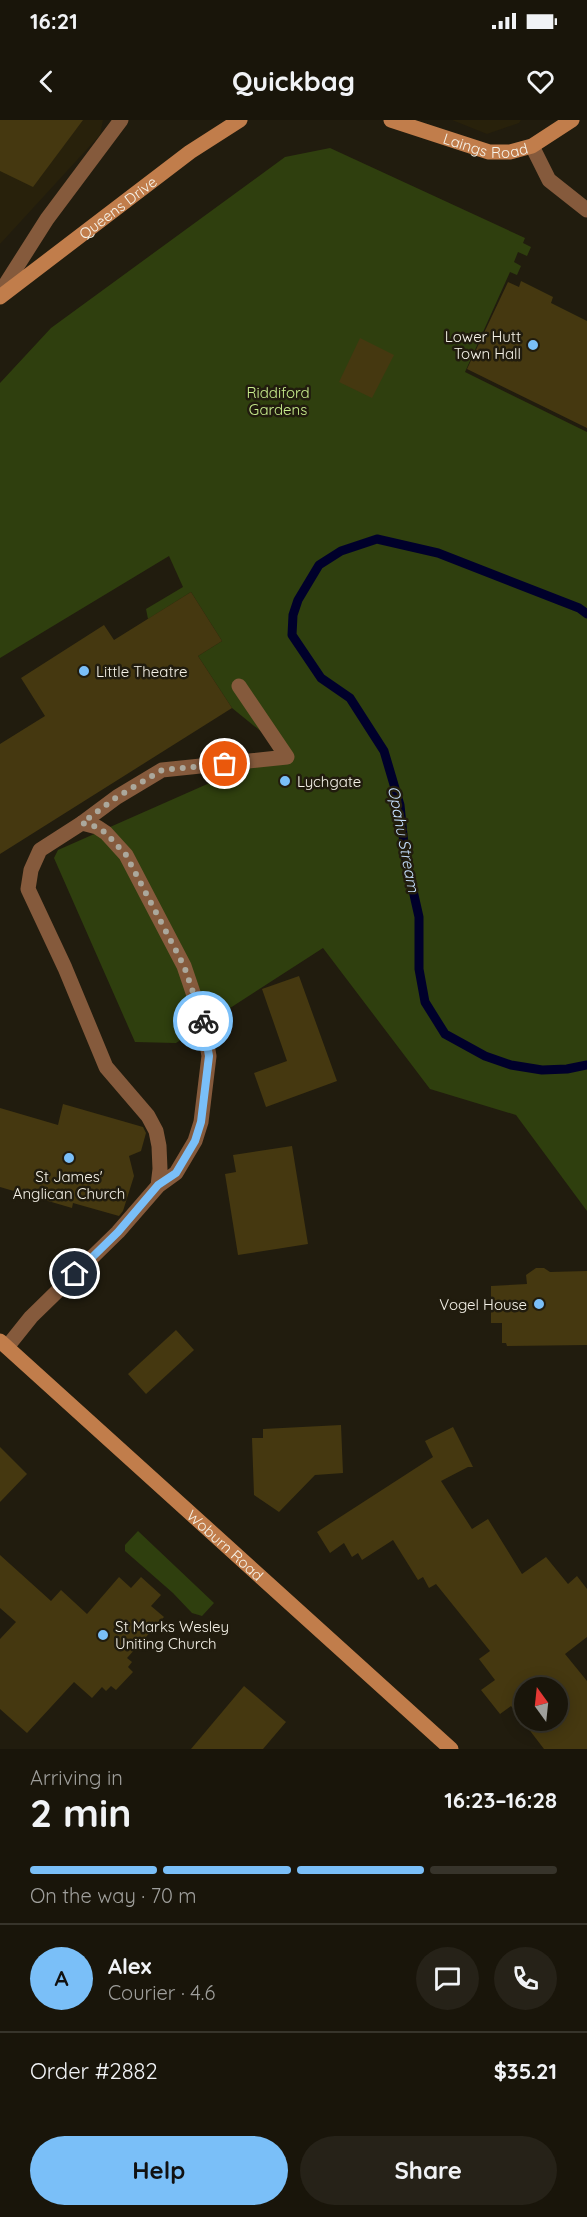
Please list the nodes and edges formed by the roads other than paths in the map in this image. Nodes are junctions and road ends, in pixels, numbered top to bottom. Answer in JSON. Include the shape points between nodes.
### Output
{"nodes":[{"id":1,"x":121,"y":120,"type":"edge"},
{"id":2,"x":240,"y":120,"type":"edge"},
{"id":3,"x":391,"y":120,"type":"edge"},
{"id":4,"x":572,"y":120,"type":"edge"},
{"id":5,"x":532,"y":146,"type":"junction"},
{"id":6,"x":587,"y":210,"type":"edge"},
{"id":7,"x":0,"y":292,"type":"edge"},
{"id":8,"x":0,"y":297,"type":"edge"},
{"id":9,"x":239,"y":686,"type":"dead end"},
{"id":10,"x":82,"y":823,"type":"junction"},
{"id":11,"x":158,"y":1185,"type":"junction"},
{"id":12,"x":4,"y":1344,"type":"edge"},
{"id":13,"x":451,"y":1749,"type":"edge"}],
"edges":[{"from":1,"to":7,"type":"street","via":[[47,219]]},
{"from":2,"to":8,"type":"main road","name":"Queens Drive","via":[[181,159]]},
{"from":3,"to":5,"type":"main road","name":"Laings Road","via":[[489,152]]},
{"from":4,"to":5,"type":"main road"},
{"from":5,"to":6,"type":"street","name":"Laings Road","via":[[549,180]]},
{"from":9,"to":10,"type":"street","via":[[287,758],[162,770]]},
{"from":10,"to":11,"type":"street","via":[[106,833],[126,855],[184,966],[203,1022],[209,1056],[201,1122],[176,1173]]},
{"from":10,"to":11,"type":"street","via":[[40,850],[28,889],[106,1067],[156,1131]]},
{"from":11,"to":12,"type":"street","via":[[118,1232]]},
{"from":12,"to":13,"type":"main road","name":"Woburn Road"}]}
